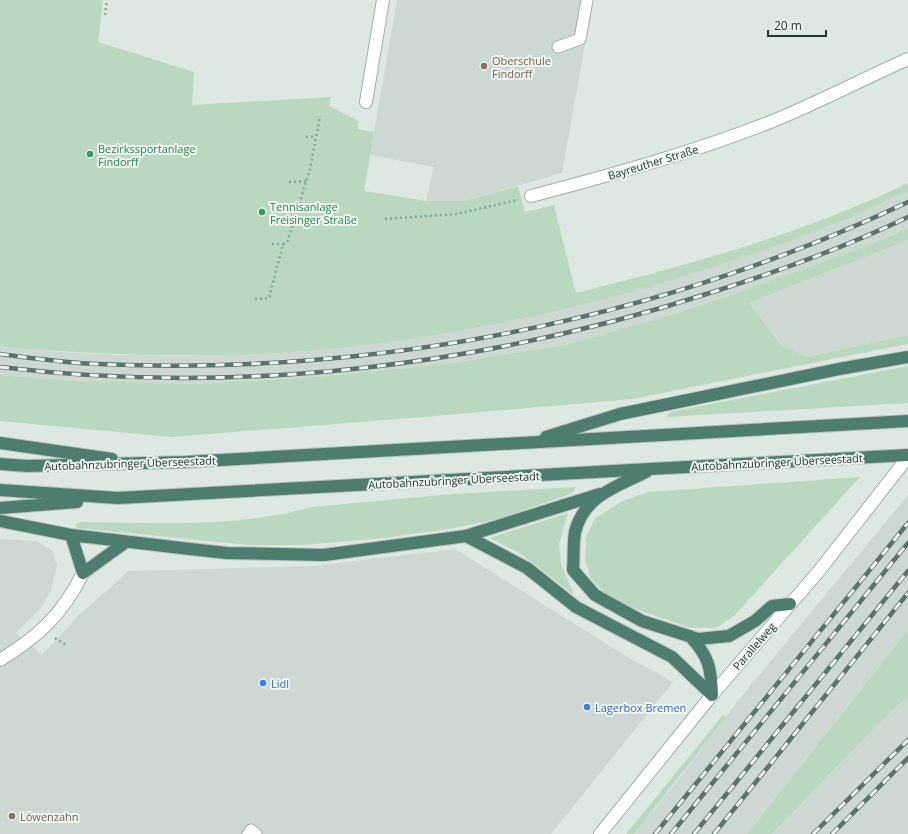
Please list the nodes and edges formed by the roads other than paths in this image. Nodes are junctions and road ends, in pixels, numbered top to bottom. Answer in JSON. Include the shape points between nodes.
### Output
{"nodes":[{"id":1,"x":382,"y":0,"type":"edge"},
{"id":2,"x":587,"y":0,"type":"edge"},
{"id":3,"x":558,"y":47,"type":"dead end"},
{"id":4,"x":908,"y":59,"type":"edge"},
{"id":5,"x":366,"y":102,"type":"dead end"},
{"id":6,"x":531,"y":196,"type":"road end"},
{"id":7,"x":908,"y":357,"type":"edge"},
{"id":8,"x":908,"y":421,"type":"edge"},
{"id":9,"x":0,"y":442,"type":"edge"},
{"id":10,"x":528,"y":443,"type":"junction"},
{"id":11,"x":908,"y":456,"type":"edge"},
{"id":12,"x":0,"y":464,"type":"edge"},
{"id":13,"x":141,"y":464,"type":"junction"},
{"id":14,"x":652,"y":469,"type":"junction"},
{"id":15,"x":0,"y":490,"type":"edge"},
{"id":16,"x":600,"y":494,"type":"junction"},
{"id":17,"x":118,"y":498,"type":"junction"},
{"id":18,"x":0,"y":508,"type":"edge"},
{"id":19,"x":0,"y":521,"type":"edge"},
{"id":20,"x":71,"y":535,"type":"junction"},
{"id":21,"x":466,"y":536,"type":"junction"},
{"id":22,"x":126,"y":542,"type":"junction"},
{"id":23,"x":83,"y":573,"type":"junction"},
{"id":24,"x":790,"y":604,"type":"junction"},
{"id":25,"x":690,"y":636,"type":"junction"},
{"id":26,"x":0,"y":660,"type":"edge"},
{"id":27,"x":712,"y":695,"type":"junction"},
{"id":28,"x":248,"y":834,"type":"edge"},
{"id":29,"x":256,"y":834,"type":"edge"},
{"id":30,"x":600,"y":834,"type":"edge"}],
"edges":[{"from":1,"to":5,"type":"street"},
{"from":2,"to":3,"type":"lane","via":[[580,39]]},
{"from":4,"to":6,"type":"street","name":"Bayreuther Straße","via":[[769,123],[692,150]]},
{"from":7,"to":10,"type":"highway","via":[[620,414]]},
{"from":8,"to":10,"type":"highway","name":"Autobahnzubringer Überseestadt"},
{"from":9,"to":13,"type":"highway"},
{"from":10,"to":13,"type":"highway","name":"Autobahnzubringer Überseestadt"},
{"from":11,"to":14,"type":"highway","name":"Autobahnzubringer Überseestadt"},
{"from":11,"to":24,"type":"street","name":"Parallelweg","via":[[819,571]]},
{"from":12,"to":13,"type":"highway","name":"Autobahnzubringer Überseestadt"},
{"from":14,"to":16,"type":"highway"},
{"from":14,"to":17,"type":"highway","name":"Autobahnzubringer Überseestadt"},
{"from":15,"to":17,"type":"highway","name":"Autobahnzubringer Überseestadt"},
{"from":16,"to":21,"type":"highway"},
{"from":16,"to":25,"type":"highway","via":[[582,512],[575,533],[573,570],[594,595],[642,621]]},
{"from":17,"to":18,"type":"highway"},
{"from":19,"to":20,"type":"highway"},
{"from":20,"to":22,"type":"highway"},
{"from":20,"to":23,"type":"highway"},
{"from":21,"to":22,"type":"highway","via":[[324,555],[227,553]]},
{"from":21,"to":27,"type":"highway","via":[[527,568],[576,607],[672,657]]},
{"from":22,"to":23,"type":"highway"},
{"from":23,"to":26,"type":"street","via":[[64,606],[43,630]]},
{"from":24,"to":25,"type":"highway","via":[[772,606],[755,621],[729,636],[698,639]]},
{"from":24,"to":27,"type":"street","name":"Parallelweg"},
{"from":25,"to":27,"type":"highway","via":[[704,652],[712,671]]},
{"from":27,"to":30,"type":"street","name":"Parallelweg"},
{"from":28,"to":29,"type":"lane","via":[[251,830]]}]}
